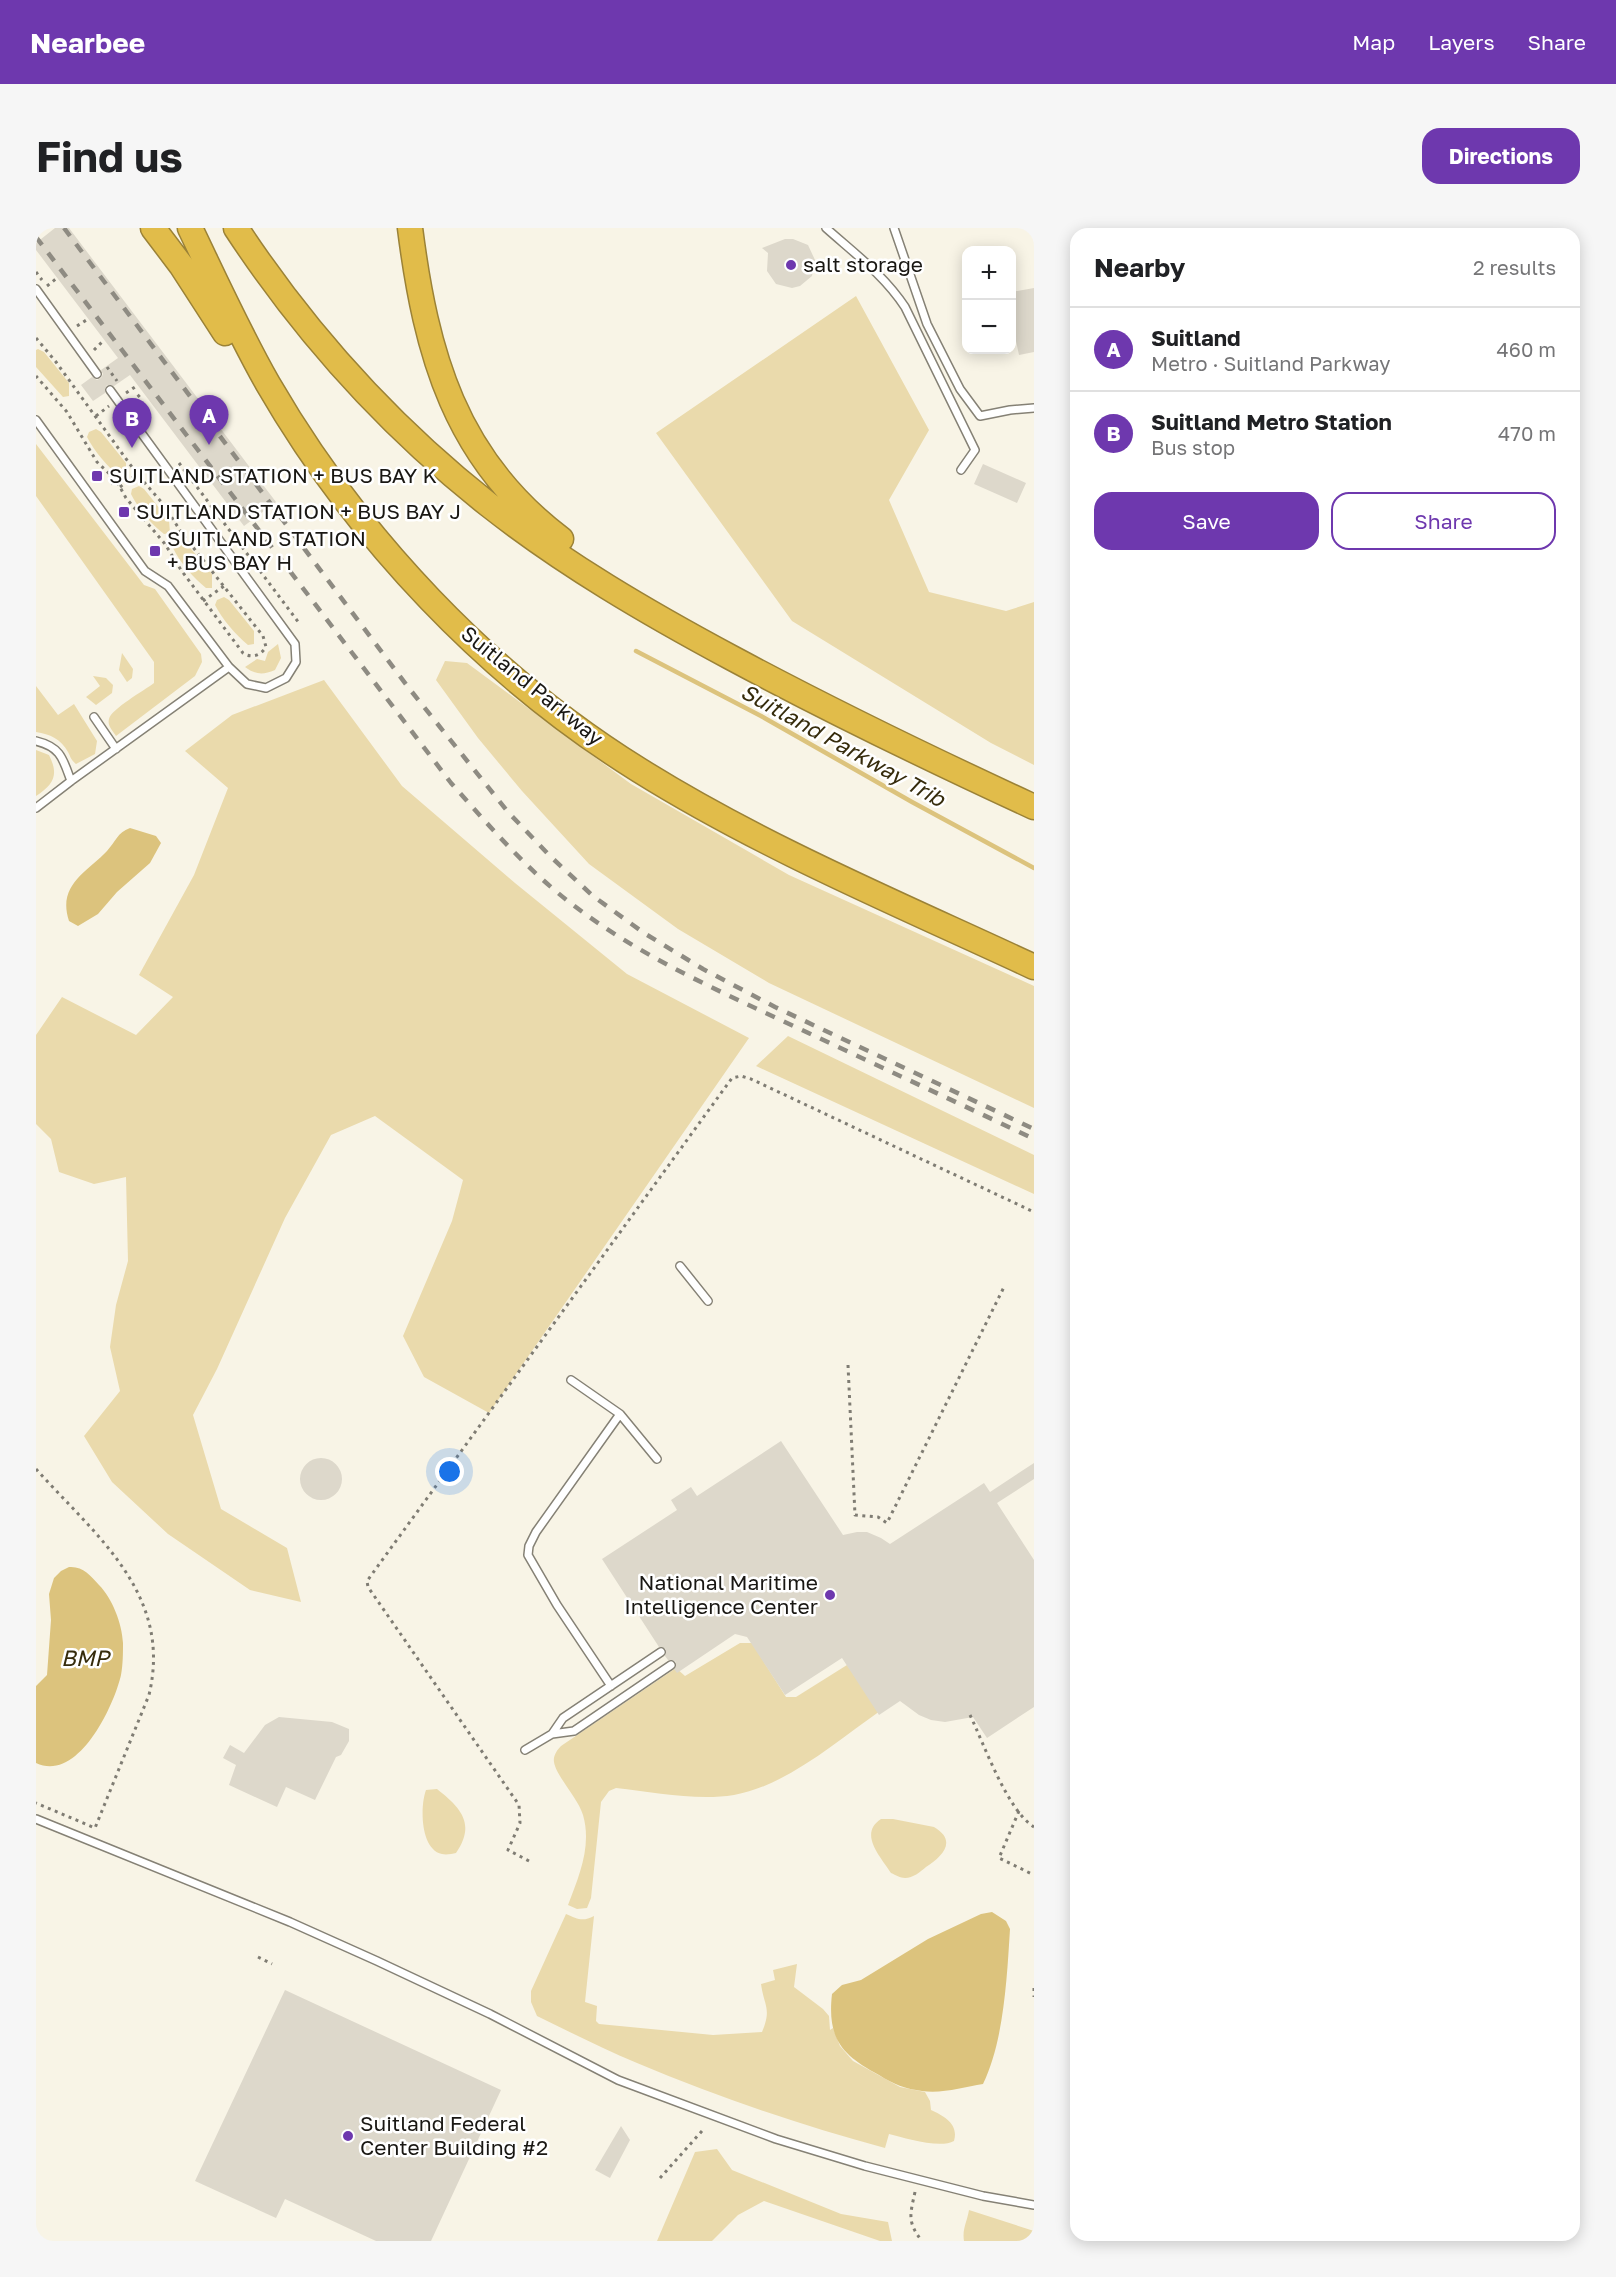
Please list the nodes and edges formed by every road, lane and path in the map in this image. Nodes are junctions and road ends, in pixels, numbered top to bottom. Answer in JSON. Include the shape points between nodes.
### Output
{"nodes":[{"id":1,"x":153,"y":228,"type":"edge"},
{"id":2,"x":190,"y":228,"type":"edge"},
{"id":3,"x":236,"y":228,"type":"edge"},
{"id":4,"x":410,"y":228,"type":"edge"},
{"id":5,"x":825,"y":228,"type":"edge"},
{"id":6,"x":894,"y":228,"type":"edge"},
{"id":7,"x":57,"y":278,"type":"dead end"},
{"id":8,"x":46,"y":286,"type":"dead end"},
{"id":9,"x":36,"y":289,"type":"edge"},
{"id":10,"x":88,"y":319,"type":"dead end"},
{"id":11,"x":77,"y":326,"type":"dead end"},
{"id":12,"x":37,"y":339,"type":"edge"},
{"id":13,"x":104,"y":340,"type":"dead end"},
{"id":14,"x":94,"y":350,"type":"dead end"},
{"id":15,"x":97,"y":374,"type":"dead end"},
{"id":16,"x":36,"y":376,"type":"edge"},
{"id":17,"x":42,"y":383,"type":"junction"},
{"id":18,"x":138,"y":385,"type":"dead end"},
{"id":19,"x":37,"y":386,"type":"edge"},
{"id":20,"x":110,"y":390,"type":"dead end"},
{"id":21,"x":143,"y":392,"type":"dead end"},
{"id":22,"x":126,"y":393,"type":"dead end"},
{"id":23,"x":132,"y":402,"type":"dead end"},
{"id":24,"x":109,"y":406,"type":"dead end"},
{"id":25,"x":1034,"y":408,"type":"edge"},
{"id":26,"x":95,"y":416,"type":"junction"},
{"id":27,"x":36,"y":420,"type":"edge"},
{"id":28,"x":80,"y":431,"type":"junction"},
{"id":29,"x":75,"y":435,"type":"dead end"},
{"id":30,"x":321,"y":466,"type":"junction"},
{"id":31,"x":961,"y":470,"type":"dead end"},
{"id":32,"x":137,"y":474,"type":"junction"},
{"id":33,"x":148,"y":476,"type":"dead end"},
{"id":34,"x":116,"y":480,"type":"junction"},
{"id":35,"x":142,"y":480,"type":"junction"},
{"id":36,"x":111,"y":484,"type":"dead end"},
{"id":37,"x":120,"y":487,"type":"junction"},
{"id":38,"x":181,"y":532,"type":"junction"},
{"id":39,"x":165,"y":544,"type":"junction"},
{"id":40,"x":202,"y":549,"type":"dead end"},
{"id":41,"x":197,"y":552,"type":"junction"},
{"id":42,"x":172,"y":556,"type":"junction"},
{"id":43,"x":168,"y":558,"type":"dead end"},
{"id":44,"x":224,"y":586,"type":"junction"},
{"id":45,"x":203,"y":601,"type":"junction"},
{"id":46,"x":662,"y":619,"type":"junction"},
{"id":47,"x":229,"y":668,"type":"junction"},
{"id":48,"x":94,"y":717,"type":"dead end"},
{"id":49,"x":36,"y":741,"type":"edge"},
{"id":50,"x":116,"y":749,"type":"junction"},
{"id":51,"x":70,"y":781,"type":"junction"},
{"id":52,"x":1034,"y":807,"type":"edge"},
{"id":53,"x":36,"y":808,"type":"edge"},
{"id":54,"x":1034,"y":968,"type":"edge"},
{"id":55,"x":1034,"y":1212,"type":"edge"},
{"id":56,"x":680,"y":1266,"type":"dead end"},
{"id":57,"x":1005,"y":1285,"type":"dead end"},
{"id":58,"x":708,"y":1301,"type":"dead end"},
{"id":59,"x":848,"y":1365,"type":"dead end"},
{"id":60,"x":571,"y":1380,"type":"dead end"},
{"id":61,"x":620,"y":1414,"type":"junction"},
{"id":62,"x":657,"y":1459,"type":"dead end"},
{"id":63,"x":36,"y":1469,"type":"edge"},
{"id":64,"x":661,"y":1652,"type":"dead end"},
{"id":65,"x":671,"y":1665,"type":"dead end"},
{"id":66,"x":611,"y":1686,"type":"junction"},
{"id":67,"x":970,"y":1715,"type":"dead end"},
{"id":68,"x":552,"y":1734,"type":"junction"},
{"id":69,"x":525,"y":1750,"type":"dead end"},
{"id":70,"x":36,"y":1803,"type":"edge"},
{"id":71,"x":1019,"y":1811,"type":"junction"},
{"id":72,"x":36,"y":1819,"type":"edge"},
{"id":73,"x":1034,"y":1827,"type":"edge"},
{"id":74,"x":529,"y":1862,"type":"dead end"},
{"id":75,"x":1034,"y":1875,"type":"edge"},
{"id":76,"x":258,"y":1957,"type":"dead end"},
{"id":77,"x":272,"y":1964,"type":"dead end"},
{"id":78,"x":1034,"y":1988,"type":"edge"},
{"id":79,"x":1034,"y":1997,"type":"edge"},
{"id":80,"x":702,"y":2131,"type":"dead end"},
{"id":81,"x":660,"y":2178,"type":"dead end"},
{"id":82,"x":915,"y":2192,"type":"dead end"},
{"id":83,"x":1034,"y":2205,"type":"edge"},
{"id":84,"x":921,"y":2241,"type":"edge"}],
"edges":[{"from":1,"to":30,"type":"highway","via":[[208,306],[259,393]]},
{"from":2,"to":30,"type":"highway","name":"Suitland Parkway","via":[[263,375]]},
{"from":3,"to":46,"type":"highway","via":[[286,299],[336,360],[426,452],[521,530]]},
{"from":4,"to":46,"type":"highway","via":[[437,364],[452,404],[478,452],[526,510]]},
{"from":5,"to":31,"type":"lane","via":[[876,271],[905,307],[975,450]]},
{"from":6,"to":25,"type":"lane","via":[[927,324],[960,388],[980,416]]},
{"from":7,"to":8,"type":"path"},
{"from":9,"to":15,"type":"lane"},
{"from":10,"to":11,"type":"path"},
{"from":12,"to":26,"type":"path"},
{"from":13,"to":14,"type":"path"},
{"from":16,"to":17,"type":"path"},
{"from":17,"to":19,"type":"path"},
{"from":17,"to":28,"type":"path"},
{"from":18,"to":22,"type":"path"},
{"from":20,"to":47,"type":"lane","via":[[295,644],[296,662],[286,678],[266,688],[247,684]]},
{"from":21,"to":23,"type":"path"},
{"from":24,"to":26,"type":"path"},
{"from":26,"to":32,"type":"path"},
{"from":27,"to":47,"type":"lane","via":[[145,571],[168,586]]},
{"from":28,"to":29,"type":"path"},
{"from":28,"to":34,"type":"path","via":[[97,462]]},
{"from":30,"to":54,"type":"highway","name":"Suitland Parkway","via":[[442,610],[502,667],[602,745],[674,791],[758,837]]},
{"from":32,"to":35,"type":"path"},
{"from":32,"to":37,"type":"path"},
{"from":33,"to":35,"type":"path"},
{"from":34,"to":36,"type":"path"},
{"from":34,"to":37,"type":"path"},
{"from":35,"to":38,"type":"path","via":[[173,515]]},
{"from":37,"to":39,"type":"path","via":[[141,521]]},
{"from":38,"to":39,"type":"path"},
{"from":38,"to":41,"type":"path"},
{"from":39,"to":42,"type":"path"},
{"from":40,"to":41,"type":"path"},
{"from":41,"to":44,"type":"path"},
{"from":42,"to":43,"type":"path"},
{"from":42,"to":45,"type":"path"},
{"from":44,"to":45,"type":"path"},
{"from":44,"to":45,"type":"path","via":[[266,641],[263,651],[248,657],[243,653]]},
{"from":46,"to":52,"type":"highway","via":[[829,710]]},
{"from":47,"to":50,"type":"lane"},
{"from":48,"to":50,"type":"lane"},
{"from":49,"to":51,"type":"lane","via":[[50,744],[62,757]]},
{"from":50,"to":51,"type":"lane"},
{"from":51,"to":53,"type":"lane"},
{"from":55,"to":74,"type":"path","via":[[752,1079],[732,1078],[367,1581],[519,1805],[520,1823],[508,1851]]},
{"from":56,"to":58,"type":"lane"},
{"from":57,"to":59,"type":"path","via":[[887,1523],[878,1517],[855,1515]]},
{"from":60,"to":61,"type":"lane"},
{"from":61,"to":62,"type":"lane"},
{"from":61,"to":66,"type":"lane","via":[[536,1532],[528,1555]]},
{"from":63,"to":70,"type":"path","via":[[135,1584],[151,1624],[154,1651],[149,1695],[95,1828]]},
{"from":64,"to":66,"type":"lane"},
{"from":65,"to":68,"type":"lane","via":[[574,1731]]},
{"from":66,"to":68,"type":"lane","via":[[563,1718]]},
{"from":67,"to":71,"type":"path"},
{"from":68,"to":69,"type":"lane"},
{"from":71,"to":73,"type":"path"},
{"from":71,"to":75,"type":"path","via":[[999,1858]]},
{"from":72,"to":83,"type":"lane","via":[[388,1965],[629,2084],[776,2139],[854,2163],[938,2186]]},
{"from":76,"to":77,"type":"path"},
{"from":78,"to":79,"type":"path"},
{"from":80,"to":81,"type":"path"},
{"from":82,"to":84,"type":"path","via":[[910,2219]]}]}
